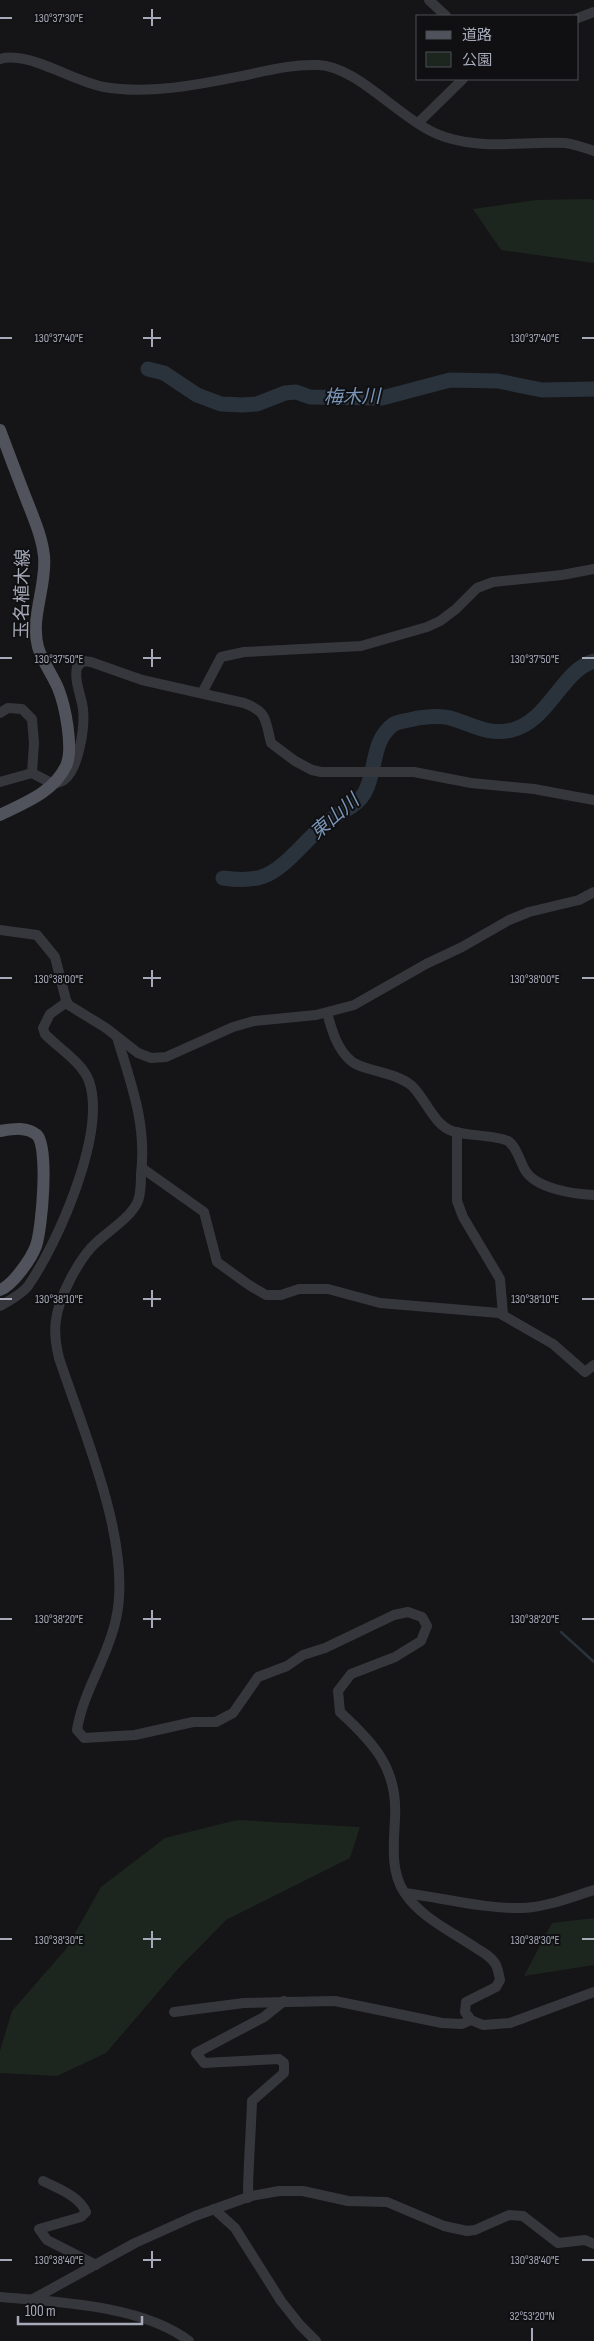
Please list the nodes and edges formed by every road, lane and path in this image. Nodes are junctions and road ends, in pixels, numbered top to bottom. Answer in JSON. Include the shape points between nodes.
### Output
{"nodes":[{"id":1,"x":429,"y":0,"type":"edge"},
{"id":2,"x":594,"y":12,"type":"edge"},
{"id":3,"x":445,"y":15,"type":"edge"},
{"id":4,"x":579,"y":18,"type":"edge"},
{"id":5,"x":0,"y":59,"type":"edge"},
{"id":6,"x":462,"y":80,"type":"edge"},
{"id":7,"x":418,"y":123,"type":"junction"},
{"id":8,"x":594,"y":151,"type":"edge"},
{"id":9,"x":0,"y":430,"type":"edge"},
{"id":10,"x":594,"y":569,"type":"edge"},
{"id":11,"x":202,"y":693,"type":"junction"},
{"id":12,"x":0,"y":713,"type":"edge"},
{"id":13,"x":32,"y":773,"type":"junction"},
{"id":14,"x":0,"y":782,"type":"edge"},
{"id":15,"x":53,"y":784,"type":"junction"},
{"id":16,"x":594,"y":800,"type":"edge"},
{"id":17,"x":0,"y":815,"type":"edge"},
{"id":18,"x":594,"y":892,"type":"edge"},
{"id":19,"x":0,"y":930,"type":"edge"},
{"id":20,"x":67,"y":1002,"type":"junction"},
{"id":21,"x":327,"y":1013,"type":"junction"},
{"id":22,"x":117,"y":1037,"type":"junction"},
{"id":23,"x":0,"y":1131,"type":"edge"},
{"id":24,"x":457,"y":1132,"type":"junction"},
{"id":25,"x":142,"y":1168,"type":"junction"},
{"id":26,"x":594,"y":1195,"type":"edge"},
{"id":27,"x":0,"y":1290,"type":"edge"},
{"id":28,"x":0,"y":1306,"type":"edge"},
{"id":29,"x":503,"y":1316,"type":"junction"},
{"id":30,"x":594,"y":1365,"type":"edge"},
{"id":31,"x":594,"y":1890,"type":"edge"},
{"id":32,"x":405,"y":1893,"type":"junction"},
{"id":33,"x":594,"y":1992,"type":"edge"},
{"id":34,"x":284,"y":2001,"type":"junction"},
{"id":35,"x":174,"y":2012,"type":"dead end"},
{"id":36,"x":471,"y":2020,"type":"junction"},
{"id":37,"x":43,"y":2181,"type":"dead end"},
{"id":38,"x":248,"y":2198,"type":"junction"},
{"id":39,"x":214,"y":2209,"type":"junction"},
{"id":40,"x":594,"y":2244,"type":"edge"},
{"id":41,"x":96,"y":2264,"type":"junction"},
{"id":42,"x":0,"y":2297,"type":"edge"},
{"id":43,"x":32,"y":2299,"type":"junction"},
{"id":44,"x":189,"y":2341,"type":"edge"},
{"id":45,"x":316,"y":2341,"type":"edge"}],
"edges":[{"from":1,"to":3,"type":"street"},
{"from":2,"to":4,"type":"street"},
{"from":5,"to":7,"type":"street","via":[[21,57],[78,80],[104,87],[139,89],[168,88],[319,64],[362,82]]},
{"from":6,"to":7,"type":"street"},
{"from":7,"to":8,"type":"street","via":[[443,137],[479,144],[567,143]]},
{"from":9,"to":15,"type":"main road","name":"玉名植木線","via":[[39,533],[44,556],[36,624],[38,646],[58,689],[67,723],[66,765]]},
{"from":10,"to":11,"type":"street","via":[[493,582],[477,588],[440,621],[376,643],[244,652],[221,657]]},
{"from":11,"to":15,"type":"street","via":[[142,680],[83,662],[75,675],[83,708],[81,740],[73,767],[64,780]]},
{"from":11,"to":16,"type":"street","via":[[258,709],[263,714],[271,743],[312,770],[414,772],[471,784],[534,789]]},
{"from":12,"to":13,"type":"street","via":[[8,708],[22,709],[32,720]]},
{"from":13,"to":14,"type":"street"},
{"from":13,"to":15,"type":"street"},
{"from":15,"to":17,"type":"main road","name":"玉名植木線","via":[[43,793]]},
{"from":18,"to":21,"type":"street","via":[[579,900],[509,920],[367,999]]},
{"from":19,"to":20,"type":"street","via":[[33,934],[42,940],[55,957]]},
{"from":20,"to":22,"type":"street"},
{"from":20,"to":28,"type":"street","via":[[50,1014],[43,1028],[45,1034],[88,1078],[93,1093],[93,1122],[88,1146],[61,1226],[35,1274],[26,1288]]},
{"from":21,"to":22,"type":"street","via":[[254,1021],[161,1058],[145,1056]]},
{"from":21,"to":24,"type":"street","via":[[336,1041],[352,1062],[404,1081],[438,1120],[450,1131]]},
{"from":22,"to":25,"type":"street","via":[[141,1121]]},
{"from":23,"to":27,"type":"main road","via":[[29,1130],[38,1136],[44,1174],[36,1247],[18,1276]]},
{"from":24,"to":26,"type":"street","via":[[508,1141],[535,1181],[566,1192]]},
{"from":24,"to":29,"type":"street","via":[[457,1201],[500,1279]]},
{"from":25,"to":29,"type":"street","via":[[204,1212],[218,1262],[266,1295],[281,1295],[299,1289],[328,1289],[380,1303],[499,1313]]},
{"from":25,"to":32,"type":"street","via":[[134,1208],[95,1243],[81,1262],[60,1303],[56,1321],[59,1358],[113,1527],[120,1586],[116,1620],[107,1651],[80,1712],[77,1730],[84,1738],[135,1735],[193,1722],[216,1722],[233,1713],[258,1677],[394,1616],[408,1612],[422,1617],[427,1626],[421,1641],[395,1657],[351,1674],[338,1690],[340,1712],[366,1735],[383,1759],[393,1789],[394,1862]]},
{"from":29,"to":30,"type":"street","via":[[553,1344],[585,1372]]},
{"from":31,"to":32,"type":"street","via":[[525,1908],[496,1907]]},
{"from":32,"to":36,"type":"street","via":[[422,1913],[487,1955],[496,1965],[500,1980],[496,1987],[466,2002],[466,2012]]},
{"from":33,"to":36,"type":"street","via":[[510,2023],[483,2025]]},
{"from":34,"to":35,"type":"street"},
{"from":34,"to":36,"type":"street","via":[[335,2001],[442,2023],[462,2024]]},
{"from":34,"to":38,"type":"street","via":[[264,2017],[196,2053],[204,2063],[279,2059],[284,2063],[284,2073],[252,2101]]},
{"from":37,"to":41,"type":"street","via":[[72,2196],[83,2204],[86,2212],[81,2217],[39,2229],[47,2240]]},
{"from":38,"to":39,"type":"street"},
{"from":38,"to":40,"type":"street","via":[[279,2191],[303,2191],[348,2201],[387,2202],[444,2226],[467,2231],[509,2215],[523,2216],[558,2243],[584,2240]]},
{"from":39,"to":41,"type":"street","via":[[135,2243]]},
{"from":39,"to":45,"type":"street","via":[[235,2228],[281,2301]]},
{"from":41,"to":43,"type":"street"},
{"from":42,"to":43,"type":"street"},
{"from":43,"to":44,"type":"street","via":[[119,2312],[168,2328]]}]}
